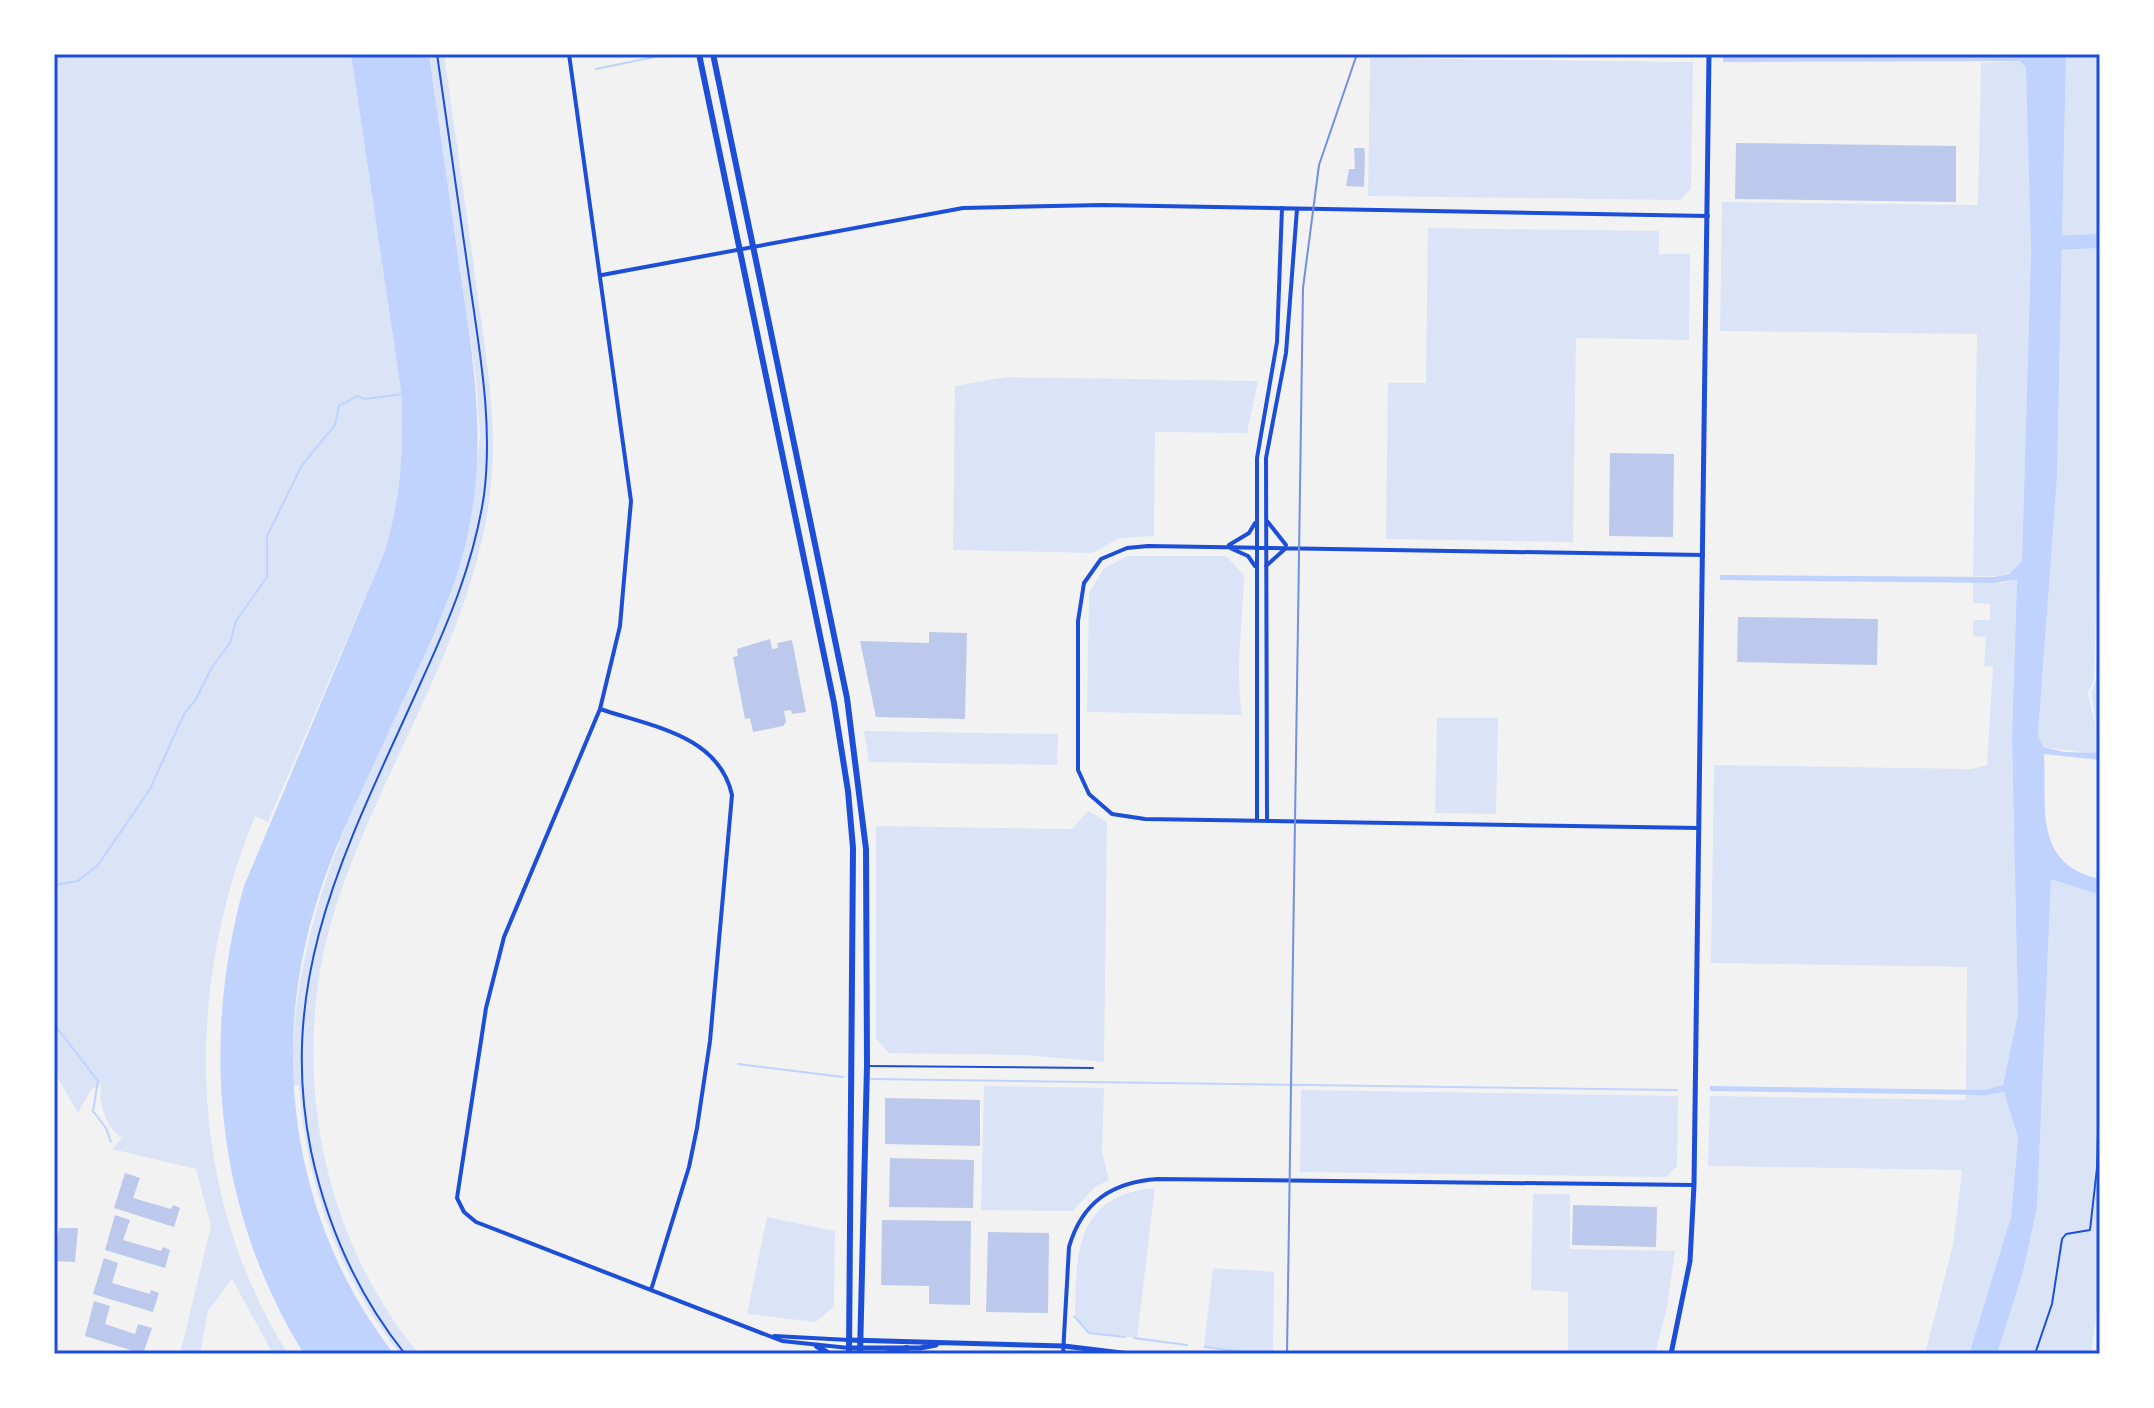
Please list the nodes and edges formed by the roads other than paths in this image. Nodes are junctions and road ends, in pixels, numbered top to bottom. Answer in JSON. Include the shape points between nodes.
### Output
{"nodes":[{"id":1,"x":569,"y":54,"type":"edge"},
{"id":2,"x":699,"y":54,"type":"edge"},
{"id":3,"x":713,"y":54,"type":"edge"},
{"id":4,"x":1709,"y":54,"type":"edge"},
{"id":5,"x":1282,"y":208,"type":"junction"},
{"id":6,"x":1297,"y":209,"type":"junction"},
{"id":7,"x":1708,"y":216,"type":"junction"},
{"id":8,"x":753,"y":250,"type":"junction"},
{"id":9,"x":740,"y":252,"type":"junction"},
{"id":10,"x":602,"y":275,"type":"junction"},
{"id":11,"x":1266,"y":520,"type":"junction"},
{"id":12,"x":1256,"y":521,"type":"junction"},
{"id":13,"x":1256,"y":546,"type":"junction"},
{"id":14,"x":1265,"y":546,"type":"junction"},
{"id":15,"x":1227,"y":547,"type":"junction"},
{"id":16,"x":1288,"y":547,"type":"junction"},
{"id":17,"x":1703,"y":555,"type":"junction"},
{"id":18,"x":1265,"y":567,"type":"junction"},
{"id":19,"x":1257,"y":568,"type":"junction"},
{"id":20,"x":600,"y":709,"type":"junction"},
{"id":21,"x":1257,"y":821,"type":"junction"},
{"id":22,"x":1267,"y":821,"type":"junction"},
{"id":23,"x":1699,"y":828,"type":"junction"},
{"id":24,"x":867,"y":1066,"type":"junction"},
{"id":25,"x":1093,"y":1068,"type":"dead end"},
{"id":26,"x":1694,"y":1185,"type":"junction"},
{"id":27,"x":865,"y":1232,"type":"junction"},
{"id":28,"x":849,"y":1248,"type":"junction"},
{"id":29,"x":651,"y":1290,"type":"junction"},
{"id":30,"x":774,"y":1336,"type":"junction"},
{"id":31,"x":849,"y":1340,"type":"junction"},
{"id":32,"x":861,"y":1340,"type":"junction"},
{"id":33,"x":937,"y":1344,"type":"junction"},
{"id":34,"x":817,"y":1346,"type":"junction"},
{"id":35,"x":1064,"y":1346,"type":"junction"},
{"id":36,"x":907,"y":1348,"type":"junction"},
{"id":37,"x":849,"y":1351,"type":"edge"},
{"id":38,"x":860,"y":1351,"type":"edge"},
{"id":39,"x":829,"y":1354,"type":"edge"},
{"id":40,"x":885,"y":1354,"type":"edge"},
{"id":41,"x":1063,"y":1354,"type":"edge"},
{"id":42,"x":1130,"y":1354,"type":"edge"},
{"id":43,"x":1671,"y":1354,"type":"edge"}],
"edges":[{"from":1,"to":10,"type":"street"},
{"from":2,"to":9,"type":"main road"},
{"from":3,"to":8,"type":"main road"},
{"from":4,"to":7,"type":"street"},
{"from":5,"to":6,"type":"street"},
{"from":5,"to":8,"type":"street","via":[[963,208]]},
{"from":5,"to":12,"type":"street","via":[[1277,342],[1257,458]]},
{"from":6,"to":7,"type":"street"},
{"from":6,"to":11,"type":"street","via":[[1286,353],[1266,458]]},
{"from":7,"to":17,"type":"street"},
{"from":8,"to":9,"type":"street"},
{"from":8,"to":24,"type":"main road","via":[[860,782],[866,849]]},
{"from":9,"to":10,"type":"street"},
{"from":9,"to":28,"type":"main road","via":[[848,791],[853,848]]},
{"from":10,"to":20,"type":"street","via":[[631,501],[620,626]]},
{"from":11,"to":14,"type":"street"},
{"from":11,"to":16,"type":"street"},
{"from":12,"to":13,"type":"street"},
{"from":12,"to":15,"type":"street","via":[[1249,533]]},
{"from":13,"to":14,"type":"street"},
{"from":13,"to":15,"type":"street"},
{"from":13,"to":19,"type":"street"},
{"from":14,"to":16,"type":"street"},
{"from":14,"to":18,"type":"street"},
{"from":15,"to":19,"type":"street","via":[[1248,556]]},
{"from":15,"to":21,"type":"street","via":[[1127,548],[1101,559],[1084,583],[1078,621],[1078,770],[1089,794],[1112,814]]},
{"from":16,"to":17,"type":"street"},
{"from":16,"to":18,"type":"street"},
{"from":17,"to":23,"type":"street"},
{"from":18,"to":22,"type":"street"},
{"from":19,"to":21,"type":"street"},
{"from":20,"to":29,"type":"street","via":[[709,751],[729,778],[732,795],[696,1137]]},
{"from":20,"to":29,"type":"street","via":[[504,937],[486,1008],[457,1198],[476,1222]]},
{"from":21,"to":22,"type":"street"},
{"from":22,"to":23,"type":"street"},
{"from":23,"to":26,"type":"street"},
{"from":24,"to":25,"type":"lane"},
{"from":24,"to":27,"type":"main road"},
{"from":26,"to":35,"type":"street","via":[[1158,1179],[1119,1185],[1095,1200],[1073,1231]]},
{"from":26,"to":43,"type":"street","via":[[1690,1261]]},
{"from":27,"to":28,"type":"main road","via":[[861,1242]]},
{"from":27,"to":32,"type":"main road"},
{"from":28,"to":31,"type":"main road"},
{"from":29,"to":30,"type":"street"},
{"from":30,"to":31,"type":"street"},
{"from":30,"to":34,"type":"street"},
{"from":31,"to":32,"type":"street"},
{"from":31,"to":37,"type":"main road"},
{"from":32,"to":33,"type":"street","via":[[921,1339]]},
{"from":32,"to":38,"type":"main road"},
{"from":33,"to":35,"type":"street"},
{"from":33,"to":36,"type":"street"},
{"from":34,"to":37,"type":"street"},
{"from":34,"to":39,"type":"main road"},
{"from":35,"to":41,"type":"street"},
{"from":35,"to":42,"type":"street"},
{"from":36,"to":38,"type":"street"},
{"from":36,"to":40,"type":"main road"},
{"from":37,"to":38,"type":"street"}]}
